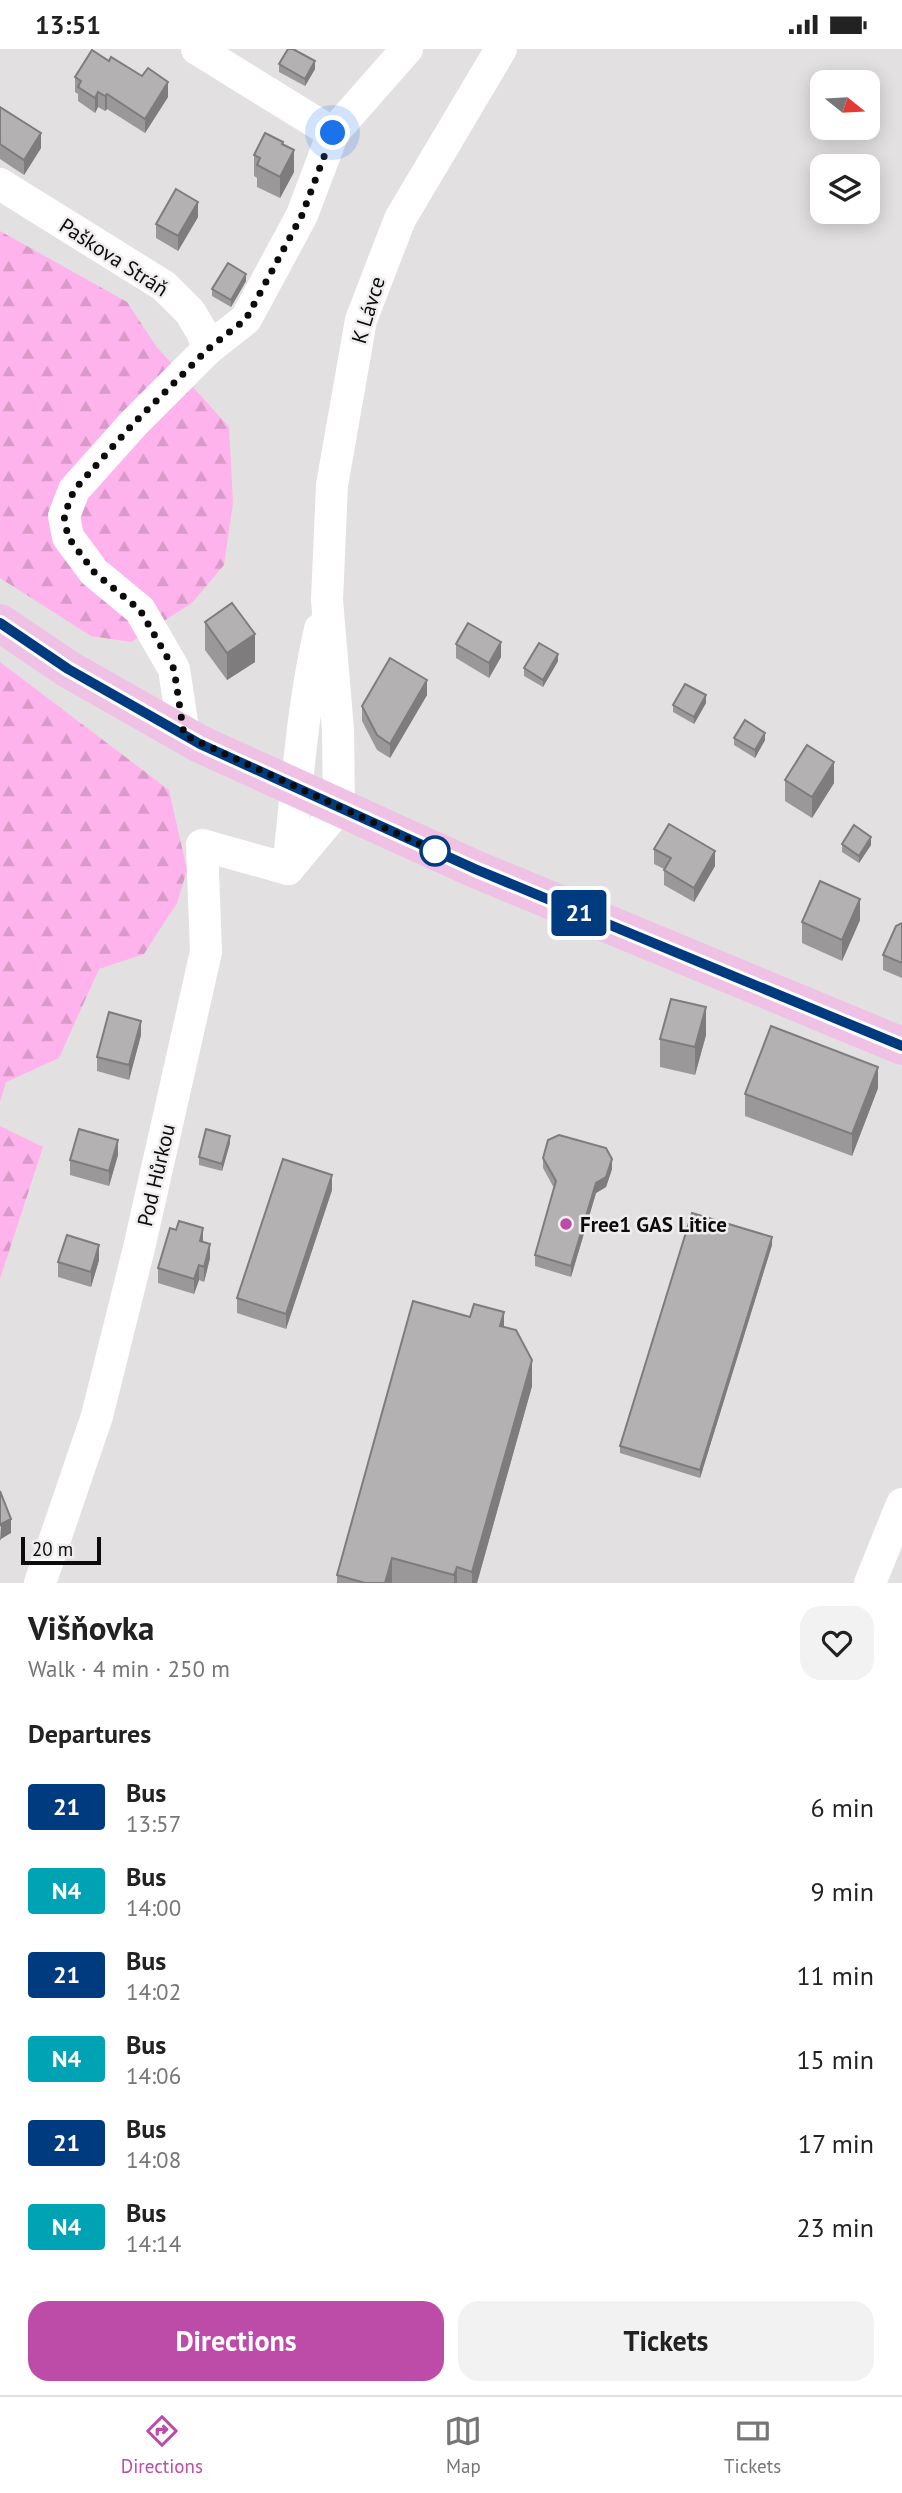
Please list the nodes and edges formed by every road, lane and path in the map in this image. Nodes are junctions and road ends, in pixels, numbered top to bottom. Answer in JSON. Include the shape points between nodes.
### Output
{"nodes":[{"id":1,"x":197,"y":49,"type":"edge"},
{"id":2,"x":407,"y":49,"type":"edge"},
{"id":3,"x":500,"y":49,"type":"edge"},
{"id":4,"x":333,"y":133,"type":"junction"},
{"id":5,"x":0,"y":184,"type":"edge"},
{"id":6,"x":208,"y":349,"type":"junction"},
{"id":7,"x":327,"y":600,"type":"junction"},
{"id":8,"x":0,"y":623,"type":"edge"},
{"id":9,"x":184,"y":735,"type":"junction"},
{"id":10,"x":297,"y":789,"type":"junction"},
{"id":11,"x":339,"y":808,"type":"junction"},
{"id":12,"x":288,"y":869,"type":"junction"},
{"id":13,"x":902,"y":1046,"type":"edge"},
{"id":14,"x":902,"y":1504,"type":"edge"},
{"id":15,"x":40,"y":1583,"type":"edge"},
{"id":16,"x":870,"y":1583,"type":"edge"}],
"edges":[{"from":1,"to":4,"type":"street"},
{"from":2,"to":4,"type":"street"},
{"from":3,"to":7,"type":"street","name":"K Lávce","via":[[400,219],[361,320],[332,485]]},
{"from":4,"to":6,"type":"street","via":[[302,215],[246,319]]},
{"from":5,"to":6,"type":"street","name":"Paškova Stráň","via":[[164,286],[190,312]]},
{"from":6,"to":9,"type":"street","via":[[74,490],[64,516],[68,537],[94,572],[140,610],[174,669]]},
{"from":7,"to":10,"type":"street","name":"K Lávce","via":[[311,668]]},
{"from":7,"to":11,"type":"street","name":"K Lávce"},
{"from":8,"to":9,"type":"main road","via":[[68,669]]},
{"from":9,"to":10,"type":"main road"},
{"from":10,"to":11,"type":"main road"},
{"from":10,"to":12,"type":"street"},
{"from":11,"to":12,"type":"street"},
{"from":11,"to":13,"type":"main road"},
{"from":12,"to":15,"type":"street","name":"Pod Hůrkou","via":[[202,845],[206,952],[97,1416]]},
{"from":14,"to":16,"type":"street"}]}
